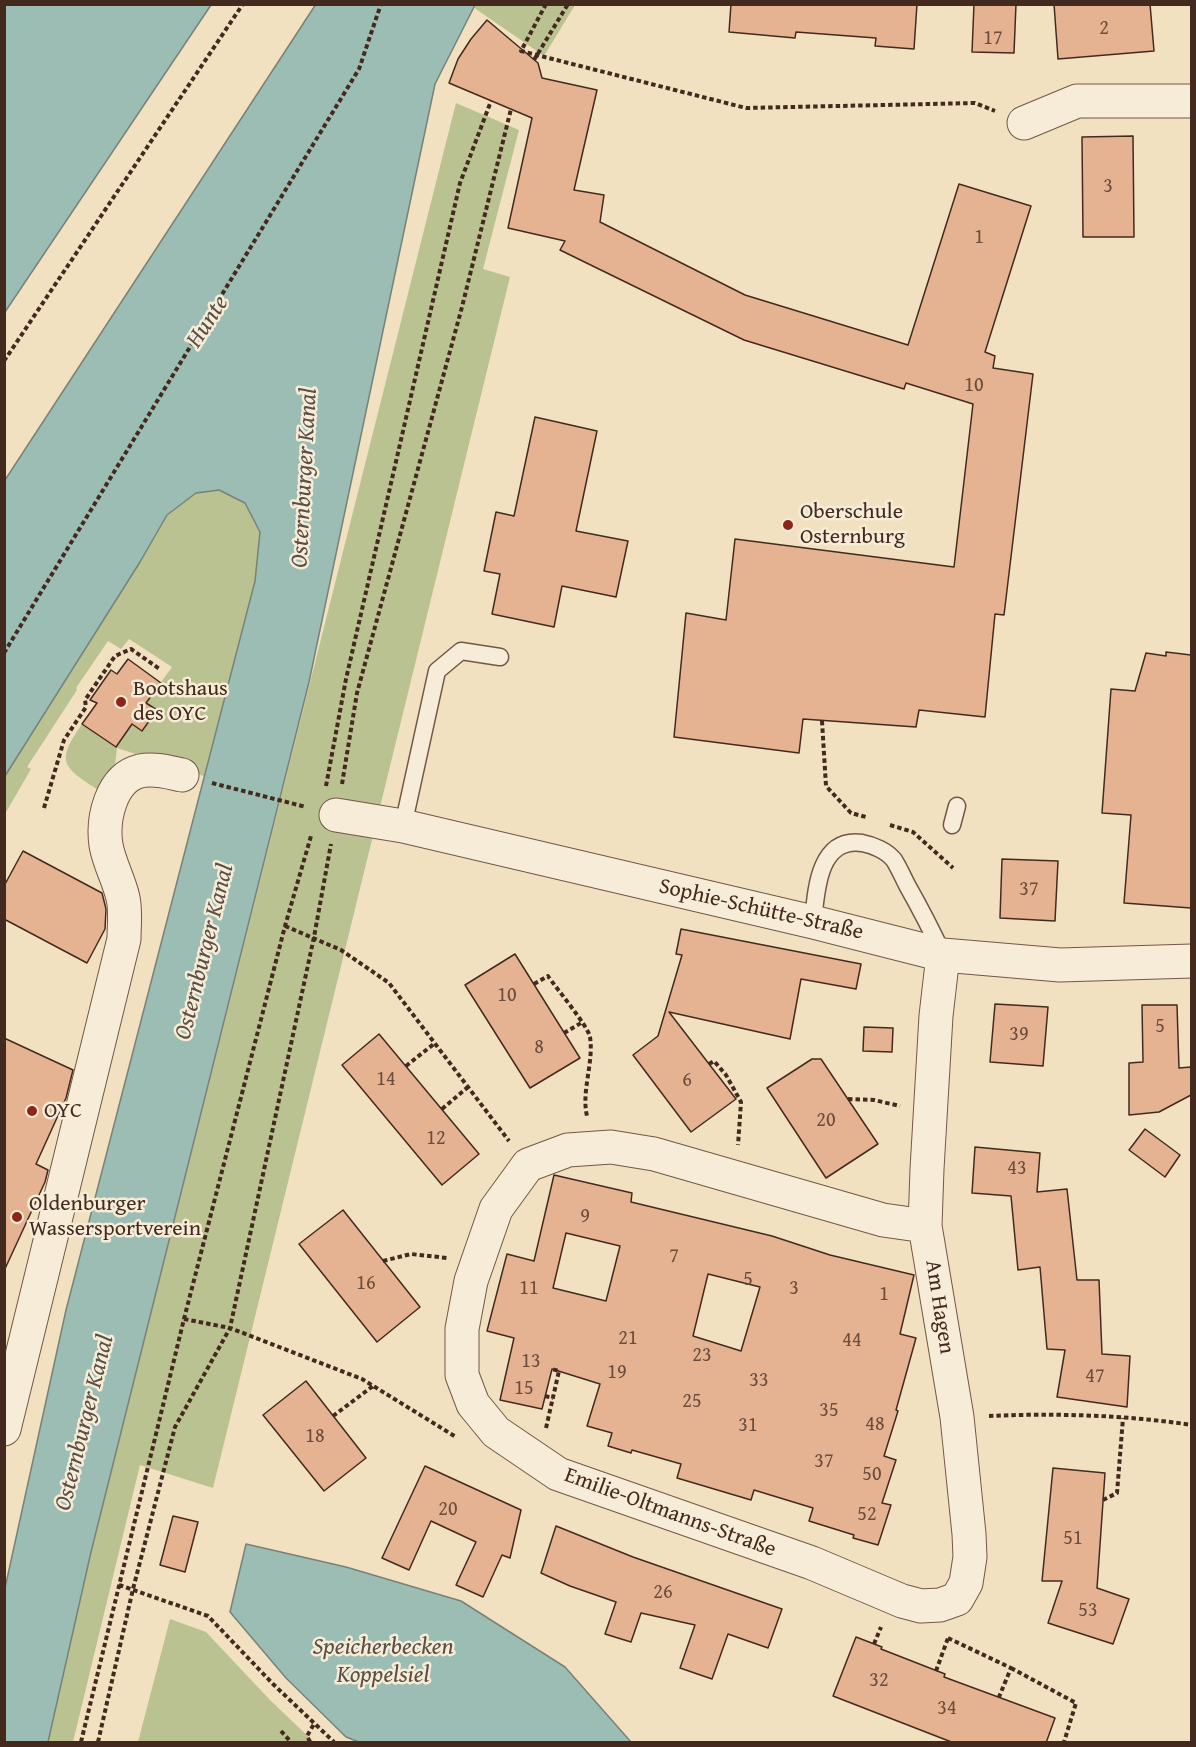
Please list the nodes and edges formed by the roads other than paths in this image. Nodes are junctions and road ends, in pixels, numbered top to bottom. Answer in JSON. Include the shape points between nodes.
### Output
{"nodes":[{"id":1,"x":1191,"y":100,"type":"edge"},
{"id":2,"x":1024,"y":123,"type":"road end"},
{"id":3,"x":500,"y":657,"type":"dead end"},
{"id":4,"x":182,"y":775,"type":"road end"},
{"id":5,"x":957,"y":806,"type":"dead end"},
{"id":6,"x":324,"y":812,"type":"road end"},
{"id":7,"x":952,"y":825,"type":"dead end"},
{"id":8,"x":403,"y":826,"type":"junction"},
{"id":9,"x":813,"y":922,"type":"junction"},
{"id":10,"x":943,"y":955,"type":"junction"},
{"id":11,"x":1191,"y":960,"type":"edge"},
{"id":12,"x":925,"y":1226,"type":"junction"},
{"id":13,"x":4,"y":1429,"type":"edge"},
{"id":14,"x":902,"y":1601,"type":"joint"}],
"edges":[{"from":1,"to":2,"type":"street","via":[[1077,101]]},
{"from":3,"to":8,"type":"lane","via":[[461,651],[437,671]]},
{"from":4,"to":13,"type":"street","via":[[153,770],[130,775],[114,794],[108,811],[106,845],[124,899],[124,939]]},
{"from":5,"to":7,"type":"lane"},
{"from":6,"to":8,"type":"street","name":"Sophie-Schütte-Straße"},
{"from":8,"to":9,"type":"street","name":"Sophie-Schütte-Straße"},
{"from":9,"to":10,"type":"street","name":"Sophie-Schütte-Straße"},
{"from":9,"to":10,"type":"lane","via":[[819,878],[827,859],[845,844],[867,844],[893,859]]},
{"from":10,"to":11,"type":"street","name":"Sophie-Schütte-Straße","via":[[1060,965]]},
{"from":10,"to":12,"type":"street","name":"Am Hagen"},
{"from":12,"to":14,"type":"street","name":"Am Hagen","via":[[957,1417],[970,1557],[966,1583],[957,1599],[921,1606]]},
{"from":12,"to":14,"type":"street","name":"Emilie-Oltmanns-Straße","via":[[883,1220],[654,1154],[611,1147],[568,1150],[528,1165],[496,1209],[471,1281],[462,1329],[462,1375],[473,1404],[496,1432],[558,1474],[812,1563]]}]}
